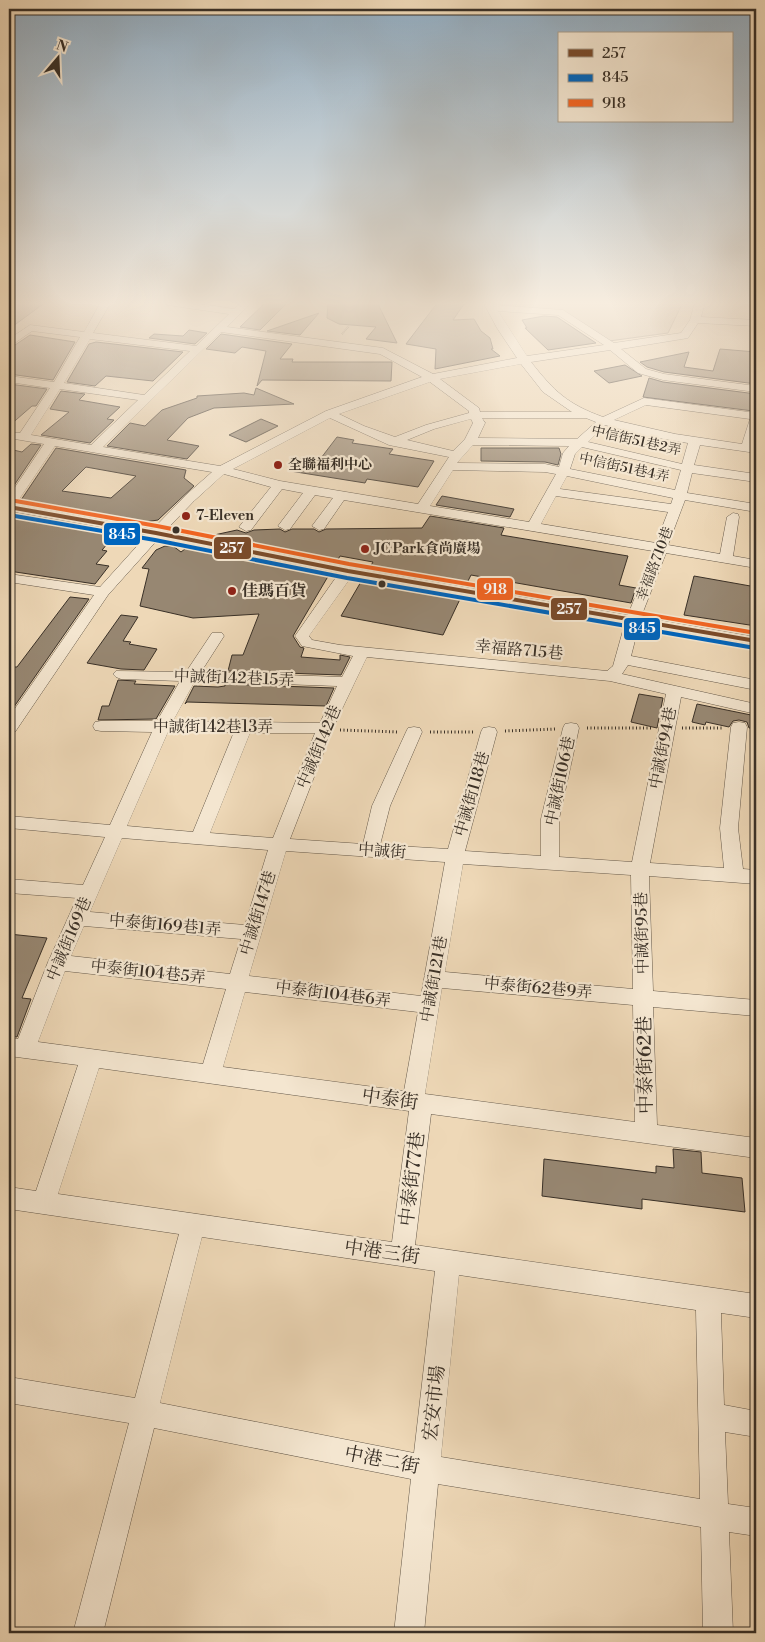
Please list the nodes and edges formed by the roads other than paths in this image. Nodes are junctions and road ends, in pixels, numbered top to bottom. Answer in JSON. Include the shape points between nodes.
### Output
{"nodes":[{"id":1,"x":9,"y":379,"type":"edge"},
{"id":2,"x":61,"y":379,"type":"edge"},
{"id":3,"x":166,"y":379,"type":"edge"},
{"id":4,"x":429,"y":379,"type":"edge"},
{"id":5,"x":432,"y":379,"type":"edge"},
{"id":6,"x":539,"y":379,"type":"edge"},
{"id":7,"x":675,"y":379,"type":"edge"},
{"id":8,"x":57,"y":386,"type":"junction"},
{"id":9,"x":756,"y":389,"type":"edge"},
{"id":10,"x":145,"y":398,"type":"junction"},
{"id":11,"x":330,"y":412,"type":"junction"},
{"id":12,"x":474,"y":415,"type":"junction"},
{"id":13,"x":586,"y":416,"type":"junction"},
{"id":14,"x":756,"y":416,"type":"edge"},
{"id":15,"x":603,"y":421,"type":"junction"},
{"id":16,"x":9,"y":435,"type":"edge"},
{"id":17,"x":24,"y":438,"type":"junction"},
{"id":18,"x":695,"y":440,"type":"junction"},
{"id":19,"x":470,"y":441,"type":"junction"},
{"id":20,"x":52,"y":442,"type":"junction"},
{"id":21,"x":393,"y":442,"type":"junction"},
{"id":22,"x":578,"y":443,"type":"junction"},
{"id":23,"x":95,"y":448,"type":"junction"},
{"id":24,"x":751,"y":448,"type":"edge"},
{"id":25,"x":456,"y":455,"type":"junction"},
{"id":26,"x":449,"y":466,"type":"junction"},
{"id":27,"x":686,"y":468,"type":"junction"},
{"id":28,"x":222,"y":470,"type":"junction"},
{"id":29,"x":564,"y":470,"type":"junction"},
{"id":30,"x":756,"y":478,"type":"edge"},
{"id":31,"x":278,"y":485,"type":"junction"},
{"id":32,"x":312,"y":490,"type":"junction"},
{"id":33,"x":554,"y":492,"type":"junction"},
{"id":34,"x":341,"y":495,"type":"junction"},
{"id":35,"x":677,"y":502,"type":"junction"},
{"id":36,"x":9,"y":506,"type":"edge"},
{"id":37,"x":422,"y":508,"type":"junction"},
{"id":38,"x":756,"y":508,"type":"edge"},
{"id":39,"x":733,"y":517,"type":"dead end"},
{"id":40,"x":285,"y":526,"type":"dead end"},
{"id":41,"x":319,"y":526,"type":"dead end"},
{"id":42,"x":246,"y":527,"type":"dead end"},
{"id":43,"x":533,"y":527,"type":"junction"},
{"id":44,"x":156,"y":533,"type":"junction"},
{"id":45,"x":661,"y":549,"type":"junction"},
{"id":46,"x":726,"y":559,"type":"junction"},
{"id":47,"x":756,"y":564,"type":"edge"},
{"id":48,"x":348,"y":571,"type":"junction"},
{"id":49,"x":9,"y":578,"type":"edge"},
{"id":50,"x":103,"y":592,"type":"junction"},
{"id":51,"x":633,"y":619,"type":"junction"},
{"id":52,"x":217,"y":636,"type":"dead end"},
{"id":53,"x":756,"y":641,"type":"edge"},
{"id":54,"x":362,"y":652,"type":"junction"},
{"id":55,"x":622,"y":659,"type":"junction"},
{"id":56,"x":121,"y":674,"type":"dead end"},
{"id":57,"x":610,"y":676,"type":"junction"},
{"id":58,"x":190,"y":677,"type":"junction"},
{"id":59,"x":348,"y":682,"type":"junction"},
{"id":60,"x":756,"y":685,"type":"edge"},
{"id":61,"x":674,"y":691,"type":"junction"},
{"id":62,"x":756,"y":709,"type":"edge"},
{"id":63,"x":101,"y":726,"type":"dead end"},
{"id":64,"x":162,"y":727,"type":"junction"},
{"id":65,"x":244,"y":727,"type":"junction"},
{"id":66,"x":9,"y":728,"type":"edge"},
{"id":67,"x":571,"y":728,"type":"road end"},
{"id":68,"x":325,"y":729,"type":"junction"},
{"id":69,"x":739,"y":729,"type":"road end"},
{"id":70,"x":414,"y":732,"type":"road end"},
{"id":71,"x":489,"y":732,"type":"road end"},
{"id":72,"x":9,"y":822,"type":"edge"},
{"id":73,"x":116,"y":831,"type":"junction"},
{"id":74,"x":199,"y":838,"type":"junction"},
{"id":75,"x":279,"y":844,"type":"junction"},
{"id":76,"x":370,"y":851,"type":"junction"},
{"id":77,"x":454,"y":856,"type":"junction"},
{"id":78,"x":550,"y":863,"type":"junction"},
{"id":79,"x":640,"y":870,"type":"junction"},
{"id":80,"x":734,"y":875,"type":"junction"},
{"id":81,"x":756,"y":877,"type":"edge"},
{"id":82,"x":9,"y":886,"type":"edge"},
{"id":83,"x":89,"y":892,"type":"junction"},
{"id":84,"x":78,"y":918,"type":"junction"},
{"id":85,"x":252,"y":933,"type":"junction"},
{"id":86,"x":58,"y":962,"type":"junction"},
{"id":87,"x":434,"y":979,"type":"junction"},
{"id":88,"x":238,"y":982,"type":"junction"},
{"id":89,"x":643,"y":997,"type":"junction"},
{"id":90,"x":429,"y":1005,"type":"junction"},
{"id":91,"x":756,"y":1008,"type":"edge"},
{"id":92,"x":17,"y":1048,"type":"edge"},
{"id":93,"x":91,"y":1059,"type":"junction"},
{"id":94,"x":210,"y":1075,"type":"junction"},
{"id":95,"x":417,"y":1103,"type":"junction"},
{"id":96,"x":646,"y":1134,"type":"junction"},
{"id":97,"x":756,"y":1148,"type":"edge"},
{"id":98,"x":9,"y":1198,"type":"edge"},
{"id":99,"x":44,"y":1203,"type":"junction"},
{"id":100,"x":193,"y":1225,"type":"junction"},
{"id":101,"x":402,"y":1255,"type":"junction"},
{"id":102,"x":448,"y":1262,"type":"junction"},
{"id":103,"x":708,"y":1299,"type":"junction"},
{"id":104,"x":756,"y":1306,"type":"edge"},
{"id":105,"x":9,"y":1390,"type":"edge"},
{"id":106,"x":146,"y":1412,"type":"junction"},
{"id":107,"x":711,"y":1416,"type":"junction"},
{"id":108,"x":756,"y":1424,"type":"edge"},
{"id":109,"x":428,"y":1470,"type":"junction"},
{"id":110,"x":713,"y":1514,"type":"junction"},
{"id":111,"x":756,"y":1522,"type":"edge"},
{"id":112,"x":88,"y":1633,"type":"edge"},
{"id":113,"x":409,"y":1633,"type":"edge"},
{"id":114,"x":718,"y":1633,"type":"edge"}],
"edges":[{"from":1,"to":8,"type":"street"},
{"from":2,"to":8,"type":"street"},
{"from":3,"to":10,"type":"street"},
{"from":4,"to":11,"type":"street"},
{"from":5,"to":12,"type":"street","via":[[475,410]]},
{"from":6,"to":13,"type":"street","via":[[548,390]]},
{"from":7,"to":9,"type":"street"},
{"from":8,"to":10,"type":"street"},
{"from":8,"to":17,"type":"street"},
{"from":10,"to":23,"type":"street"},
{"from":11,"to":21,"type":"street","via":[[353,427]]},
{"from":11,"to":28,"type":"street"},
{"from":12,"to":13,"type":"street"},
{"from":12,"to":19,"type":"street","via":[[479,423]]},
{"from":12,"to":21,"type":"street","via":[[430,427]]},
{"from":13,"to":15,"type":"street"},
{"from":14,"to":15,"type":"street","via":[[644,401]]},
{"from":14,"to":24,"type":"street"},
{"from":15,"to":18,"type":"street"},
{"from":15,"to":22,"type":"street"},
{"from":16,"to":17,"type":"street"},
{"from":17,"to":20,"type":"street"},
{"from":18,"to":24,"type":"street"},
{"from":18,"to":27,"type":"street","name":"幸福路710巷"},
{"from":19,"to":22,"type":"street","name":"中信街51巷2弄"},
{"from":19,"to":25,"type":"street"},
{"from":20,"to":23,"type":"street"},
{"from":20,"to":36,"type":"street"},
{"from":21,"to":25,"type":"street"},
{"from":22,"to":27,"type":"street","name":"中信街51巷2弄"},
{"from":22,"to":29,"type":"street","via":[[569,453]]},
{"from":23,"to":28,"type":"street"},
{"from":25,"to":26,"type":"street"},
{"from":26,"to":29,"type":"street","name":"中信街51巷4弄"},
{"from":26,"to":37,"type":"street"},
{"from":27,"to":30,"type":"street","name":"中信街51巷2弄"},
{"from":27,"to":35,"type":"street","name":"幸福路710巷"},
{"from":28,"to":31,"type":"street"},
{"from":28,"to":44,"type":"street"},
{"from":29,"to":33,"type":"street"},
{"from":29,"to":35,"type":"street","name":"中信街51巷4弄"},
{"from":31,"to":32,"type":"street"},
{"from":31,"to":42,"type":"street"},
{"from":32,"to":34,"type":"street"},
{"from":32,"to":40,"type":"street"},
{"from":33,"to":35,"type":"street"},
{"from":33,"to":43,"type":"street"},
{"from":34,"to":37,"type":"street"},
{"from":34,"to":41,"type":"street"},
{"from":35,"to":38,"type":"street"},
{"from":35,"to":45,"type":"street","name":"幸福路710巷"},
{"from":36,"to":44,"type":"street"},
{"from":37,"to":43,"type":"street"},
{"from":39,"to":46,"type":"street"},
{"from":43,"to":45,"type":"street"},
{"from":44,"to":48,"type":"street"},
{"from":44,"to":50,"type":"street"},
{"from":45,"to":46,"type":"street"},
{"from":45,"to":51,"type":"street","name":"幸福路710巷"},
{"from":46,"to":47,"type":"street"},
{"from":48,"to":51,"type":"street"},
{"from":48,"to":54,"type":"street","name":"幸福路715巷","via":[[302,636],[307,643]]},
{"from":49,"to":50,"type":"street"},
{"from":50,"to":66,"type":"street"},
{"from":51,"to":53,"type":"street"},
{"from":51,"to":55,"type":"street"},
{"from":52,"to":58,"type":"street","name":"中誠街169巷"},
{"from":54,"to":57,"type":"street","name":"幸福路715巷"},
{"from":54,"to":59,"type":"street","name":"中誠街142巷"},
{"from":55,"to":57,"type":"street","via":[[620,668]]},
{"from":55,"to":60,"type":"street"},
{"from":56,"to":58,"type":"street","name":"中誠街142巷15弄"},
{"from":57,"to":61,"type":"street","name":"中誠街94巷"},
{"from":58,"to":59,"type":"street","name":"中誠街142巷15弄"},
{"from":58,"to":64,"type":"street","name":"中誠街169巷"},
{"from":59,"to":68,"type":"street","name":"中誠街142巷"},
{"from":61,"to":62,"type":"street"},
{"from":61,"to":79,"type":"street","name":"中誠街94巷"},
{"from":63,"to":64,"type":"street","name":"中誠街142巷13弄"},
{"from":64,"to":65,"type":"street","name":"中誠街142巷13弄"},
{"from":64,"to":73,"type":"street","name":"中誠街169巷"},
{"from":65,"to":68,"type":"street","name":"中誠街142巷13弄"},
{"from":65,"to":74,"type":"street"},
{"from":67,"to":78,"type":"street","name":"中誠街106巷","via":[[550,819]]},
{"from":68,"to":75,"type":"street","name":"中誠街142巷"},
{"from":69,"to":80,"type":"street","via":[[729,828]]},
{"from":70,"to":76,"type":"street","via":[[381,806]]},
{"from":71,"to":77,"type":"street","name":"中誠街118巷"},
{"from":72,"to":73,"type":"street","name":"中誠街"},
{"from":73,"to":74,"type":"street","name":"中誠街"},
{"from":73,"to":83,"type":"street","name":"中誠街169巷"},
{"from":74,"to":75,"type":"street","name":"中誠街"},
{"from":75,"to":76,"type":"street","name":"中誠街"},
{"from":75,"to":85,"type":"street","name":"中誠街147巷"},
{"from":76,"to":77,"type":"street","name":"中誠街"},
{"from":77,"to":78,"type":"street","name":"中誠街"},
{"from":77,"to":87,"type":"street","name":"中誠街121巷"},
{"from":78,"to":79,"type":"street","name":"中誠街"},
{"from":79,"to":80,"type":"street","name":"中誠街"},
{"from":79,"to":89,"type":"street","name":"中誠街95巷"},
{"from":80,"to":81,"type":"street","name":"中誠街"},
{"from":82,"to":83,"type":"street"},
{"from":83,"to":84,"type":"street","name":"中誠街169巷"},
{"from":84,"to":85,"type":"street","name":"中泰街169巷1弄"},
{"from":84,"to":86,"type":"street","name":"中誠街169巷"},
{"from":85,"to":88,"type":"street","name":"中誠街147巷"},
{"from":86,"to":88,"type":"street","name":"中泰街104巷5弄"},
{"from":86,"to":92,"type":"street","name":"中誠街169巷"},
{"from":87,"to":89,"type":"street","name":"中泰街62巷9弄"},
{"from":87,"to":90,"type":"street","name":"中誠街121巷"},
{"from":88,"to":90,"type":"street","name":"中泰街104巷6弄"},
{"from":88,"to":94,"type":"street","name":"中誠街147巷"},
{"from":89,"to":91,"type":"street","name":"中泰街62巷9弄"},
{"from":89,"to":96,"type":"street","name":"中泰街62巷"},
{"from":90,"to":95,"type":"street","name":"中誠街121巷"},
{"from":92,"to":93,"type":"street","name":"中泰街"},
{"from":93,"to":94,"type":"street","name":"中泰街"},
{"from":93,"to":99,"type":"street"},
{"from":94,"to":95,"type":"street","name":"中泰街"},
{"from":95,"to":96,"type":"street","name":"中泰街"},
{"from":95,"to":101,"type":"street","name":"中泰街77巷"},
{"from":96,"to":97,"type":"street","name":"中泰街"},
{"from":98,"to":99,"type":"street","name":"中港三街"},
{"from":99,"to":100,"type":"street","name":"中港三街"},
{"from":100,"to":101,"type":"street","name":"中港三街"},
{"from":100,"to":106,"type":"street"},
{"from":101,"to":102,"type":"street","name":"中港三街"},
{"from":102,"to":103,"type":"street","name":"中港三街"},
{"from":102,"to":109,"type":"street","name":"宏安市場"},
{"from":103,"to":104,"type":"street","name":"中港三街"},
{"from":103,"to":107,"type":"street"},
{"from":105,"to":106,"type":"street","name":"中港二街"},
{"from":106,"to":109,"type":"street","name":"中港二街"},
{"from":106,"to":112,"type":"street"},
{"from":107,"to":108,"type":"street"},
{"from":107,"to":110,"type":"street"},
{"from":109,"to":110,"type":"street","name":"中港二街"},
{"from":109,"to":113,"type":"street","name":"宏安市場"},
{"from":110,"to":111,"type":"street","name":"中港二街"},
{"from":110,"to":114,"type":"street"}]}
